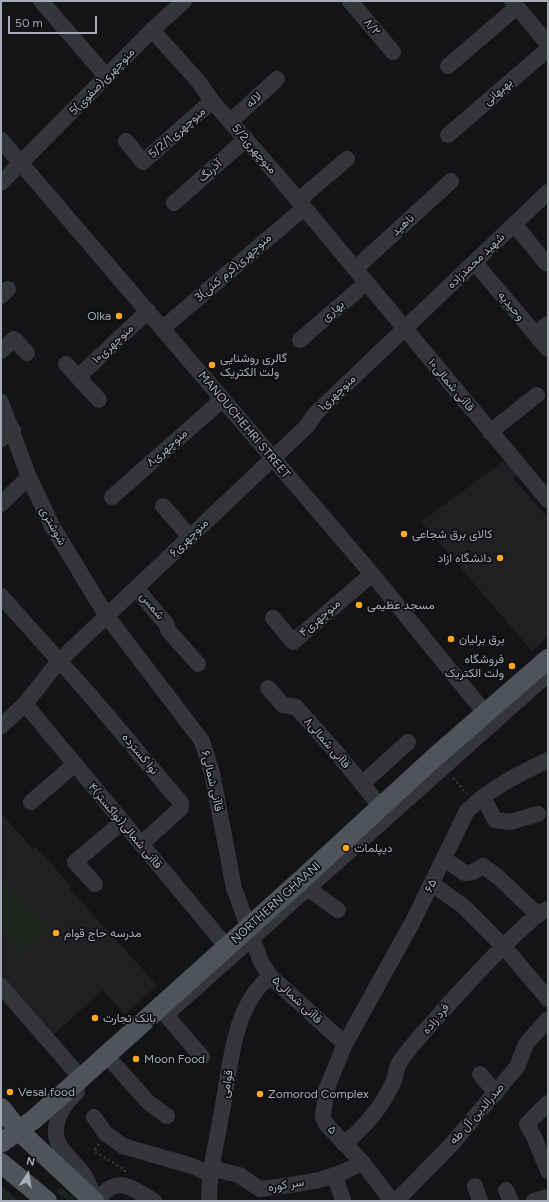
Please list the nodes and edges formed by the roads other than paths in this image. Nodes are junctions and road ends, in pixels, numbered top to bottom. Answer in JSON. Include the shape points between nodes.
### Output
{"nodes":[{"id":1,"x":41,"y":1,"type":"edge"},
{"id":2,"x":350,"y":1,"type":"edge"},
{"id":3,"x":183,"y":2,"type":"edge"},
{"id":4,"x":514,"y":4,"type":"edge"},
{"id":5,"x":152,"y":30,"type":"junction"},
{"id":6,"x":548,"y":44,"type":"edge"},
{"id":7,"x":548,"y":49,"type":"edge"},
{"id":8,"x":393,"y":52,"type":"dead end"},
{"id":9,"x":448,"y":66,"type":"dead end"},
{"id":10,"x":107,"y":77,"type":"junction"},
{"id":11,"x":277,"y":79,"type":"dead end"},
{"id":12,"x":212,"y":102,"type":"junction"},
{"id":13,"x":230,"y":122,"type":"junction"},
{"id":14,"x":448,"y":135,"type":"dead end"},
{"id":15,"x":246,"y":139,"type":"junction"},
{"id":16,"x":1,"y":140,"type":"edge"},
{"id":17,"x":126,"y":142,"type":"dead end"},
{"id":18,"x":347,"y":159,"type":"dead end"},
{"id":19,"x":21,"y":164,"type":"junction"},
{"id":20,"x":451,"y":181,"type":"dead end"},
{"id":21,"x":1,"y":183,"type":"edge"},
{"id":22,"x":548,"y":192,"type":"edge"},
{"id":23,"x":174,"y":203,"type":"dead end"},
{"id":24,"x":302,"y":205,"type":"junction"},
{"id":25,"x":514,"y":224,"type":"junction"},
{"id":26,"x":546,"y":262,"type":"dead end"},
{"id":27,"x":475,"y":263,"type":"junction"},
{"id":28,"x":355,"y":269,"type":"junction"},
{"id":29,"x":366,"y":283,"type":"junction"},
{"id":30,"x":148,"y":311,"type":"junction"},
{"id":31,"x":548,"y":324,"type":"edge"},
{"id":32,"x":163,"y":328,"type":"junction"},
{"id":33,"x":404,"y":329,"type":"junction"},
{"id":34,"x":536,"y":334,"type":"junction"},
{"id":35,"x":300,"y":340,"type":"dead end"},
{"id":36,"x":548,"y":349,"type":"edge"},
{"id":37,"x":1,"y":351,"type":"edge"},
{"id":38,"x":27,"y":353,"type":"dead end"},
{"id":39,"x":66,"y":364,"type":"dead end"},
{"id":40,"x":78,"y":377,"type":"junction"},
{"id":41,"x":537,"y":395,"type":"dead end"},
{"id":42,"x":99,"y":400,"type":"dead end"},
{"id":43,"x":222,"y":400,"type":"junction"},
{"id":44,"x":1,"y":402,"type":"edge"},
{"id":45,"x":490,"y":432,"type":"junction"},
{"id":46,"x":7,"y":434,"type":"edge"},
{"id":47,"x":272,"y":458,"type":"junction"},
{"id":48,"x":28,"y":477,"type":"junction"},
{"id":49,"x":545,"y":492,"type":"edge"},
{"id":50,"x":112,"y":496,"type":"dead end"},
{"id":51,"x":1,"y":504,"type":"edge"},
{"id":52,"x":163,"y":506,"type":"dead end"},
{"id":53,"x":190,"y":537,"type":"junction"},
{"id":54,"x":372,"y":574,"type":"junction"},
{"id":55,"x":136,"y":588,"type":"junction"},
{"id":56,"x":1,"y":596,"type":"edge"},
{"id":57,"x":106,"y":616,"type":"junction"},
{"id":58,"x":273,"y":618,"type":"dead end"},
{"id":59,"x":548,"y":659,"type":"edge"},
{"id":60,"x":59,"y":661,"type":"junction"},
{"id":61,"x":198,"y":664,"type":"dead end"},
{"id":62,"x":548,"y":674,"type":"edge"},
{"id":63,"x":268,"y":688,"type":"dead end"},
{"id":64,"x":25,"y":704,"type":"junction"},
{"id":65,"x":485,"y":713,"type":"junction"},
{"id":66,"x":1,"y":726,"type":"edge"},
{"id":67,"x":408,"y":742,"type":"dead end"},
{"id":68,"x":548,"y":760,"type":"edge"},
{"id":69,"x":74,"y":765,"type":"junction"},
{"id":70,"x":362,"y":784,"type":"junction"},
{"id":71,"x":479,"y":800,"type":"junction"},
{"id":72,"x":31,"y":802,"type":"dead end"},
{"id":73,"x":381,"y":807,"type":"junction"},
{"id":74,"x":538,"y":814,"type":"dead end"},
{"id":75,"x":122,"y":822,"type":"junction"},
{"id":76,"x":141,"y":844,"type":"junction"},
{"id":77,"x":444,"y":859,"type":"junction"},
{"id":78,"x":95,"y":884,"type":"dead end"},
{"id":79,"x":432,"y":884,"type":"junction"},
{"id":80,"x":303,"y":885,"type":"junction"},
{"id":81,"x":338,"y":910,"type":"dead end"},
{"id":82,"x":543,"y":912,"type":"edge"},
{"id":83,"x":251,"y":933,"type":"junction"},
{"id":84,"x":226,"y":946,"type":"junction"},
{"id":85,"x":504,"y":947,"type":"junction"},
{"id":86,"x":270,"y":976,"type":"junction"},
{"id":87,"x":1,"y":986,"type":"edge"},
{"id":88,"x":548,"y":999,"type":"edge"},
{"id":89,"x":163,"y":1011,"type":"junction"},
{"id":90,"x":548,"y":1019,"type":"edge"},
{"id":91,"x":345,"y":1044,"type":"junction"},
{"id":92,"x":202,"y":1057,"type":"dead end"},
{"id":93,"x":109,"y":1058,"type":"junction"},
{"id":94,"x":480,"y":1074,"type":"dead end"},
{"id":95,"x":81,"y":1078,"type":"junction"},
{"id":96,"x":496,"y":1093,"type":"junction"},
{"id":97,"x":548,"y":1103,"type":"edge"},
{"id":98,"x":1,"y":1108,"type":"edge"},
{"id":99,"x":167,"y":1116,"type":"dead end"},
{"id":100,"x":94,"y":1117,"type":"dead end"},
{"id":101,"x":19,"y":1131,"type":"junction"},
{"id":102,"x":1,"y":1143,"type":"edge"},
{"id":103,"x":344,"y":1144,"type":"junction"},
{"id":104,"x":362,"y":1162,"type":"junction"},
{"id":105,"x":1,"y":1163,"type":"edge"},
{"id":106,"x":210,"y":1171,"type":"junction"},
{"id":107,"x":548,"y":1171,"type":"edge"},
{"id":108,"x":335,"y":1176,"type":"junction"},
{"id":109,"x":548,"y":1197,"type":"edge"},
{"id":110,"x":47,"y":1201,"type":"edge"},
{"id":111,"x":95,"y":1201,"type":"edge"},
{"id":112,"x":154,"y":1201,"type":"edge"},
{"id":113,"x":209,"y":1201,"type":"edge"},
{"id":114,"x":343,"y":1201,"type":"edge"},
{"id":115,"x":392,"y":1201,"type":"edge"},
{"id":116,"x":396,"y":1201,"type":"edge"},
{"id":117,"x":534,"y":1201,"type":"edge"}],
"edges":[{"from":1,"to":10,"type":"street"},
{"from":2,"to":8,"type":"street","name":"۸/۲"},
{"from":3,"to":5,"type":"street","name":"5منوچهری(صفوی)"},
{"from":4,"to":6,"type":"street"},
{"from":4,"to":9,"type":"street"},
{"from":5,"to":10,"type":"street","name":"5منوچهری(صفوی)"},
{"from":5,"to":12,"type":"street","name":"5/2منوچهری","via":[[199,82]]},
{"from":7,"to":14,"type":"street","name":"بهبهانی"},
{"from":10,"to":19,"type":"street","name":"5منوچهری(صفوی)"},
{"from":11,"to":13,"type":"street","name":"لاله"},
{"from":12,"to":13,"type":"street","name":"5/2منوچهری"},
{"from":12,"to":17,"type":"street","name":"5/2/1منوچهری","via":[[143,162]]},
{"from":13,"to":15,"type":"street","name":"5/2منوچهری"},
{"from":15,"to":23,"type":"street","name":"آذرنگ"},
{"from":15,"to":24,"type":"street","name":"5/2منوچهری"},
{"from":16,"to":19,"type":"street","name":"MANOUCHEHRI STREET"},
{"from":18,"to":24,"type":"street","name":"3منوچهری(کرم کش)","via":[[308,192]]},
{"from":19,"to":21,"type":"street","name":"5منوچهری(صفوی)"},
{"from":19,"to":30,"type":"street","name":"MANOUCHEHRI STREET"},
{"from":20,"to":28,"type":"street","name":"ناهید"},
{"from":22,"to":25,"type":"street","name":"شهید محمدزاده"},
{"from":24,"to":28,"type":"street","name":"5/2منوچهری"},
{"from":24,"to":32,"type":"street","name":"3منوچهری(کرم کش)"},
{"from":25,"to":26,"type":"street"},
{"from":25,"to":27,"type":"street","name":"شهید محمدزاده"},
{"from":27,"to":33,"type":"street","name":"شهید محمدزاده"},
{"from":27,"to":34,"type":"street","name":"وحیدیه"},
{"from":28,"to":29,"type":"street","name":"قاآنی شمالی۱۰"},
{"from":29,"to":33,"type":"street","name":"قاآنی شمالی۱۰"},
{"from":29,"to":35,"type":"street","name":"بهاری"},
{"from":30,"to":32,"type":"street","name":"MANOUCHEHRI STREET"},
{"from":30,"to":40,"type":"street","name":"منوچهری۱۰"},
{"from":31,"to":34,"type":"street"},
{"from":32,"to":43,"type":"street","name":"MANOUCHEHRI STREET"},
{"from":33,"to":45,"type":"street","name":"قاآنی شمالی۱۰"},
{"from":33,"to":47,"type":"street","name":"منوچهری۱"},
{"from":34,"to":36,"type":"street","name":"وحیدیه"},
{"from":37,"to":38,"type":"street","via":[[14,339]]},
{"from":39,"to":40,"type":"street"},
{"from":40,"to":42,"type":"street"},
{"from":41,"to":45,"type":"street"},
{"from":43,"to":47,"type":"street","name":"MANOUCHEHRI STREET"},
{"from":43,"to":50,"type":"street","name":"منوچهری۸"},
{"from":44,"to":46,"type":"street","name":"شوشتری"},
{"from":45,"to":49,"type":"street","name":"قاآنی شمالی۱۰"},
{"from":46,"to":48,"type":"street","name":"شوشتری"},
{"from":47,"to":53,"type":"street","name":"منوچهری۶"},
{"from":47,"to":54,"type":"street","name":"MANOUCHEHRI STREET"},
{"from":48,"to":51,"type":"street"},
{"from":48,"to":57,"type":"street","name":"شوشتری","via":[[52,526]]},
{"from":52,"to":53,"type":"street"},
{"from":53,"to":55,"type":"street","name":"منوچهری۶"},
{"from":54,"to":58,"type":"street","name":"منوچهری۴","via":[[293,642]]},
{"from":54,"to":65,"type":"street","name":"MANOUCHEHRI STREET"},
{"from":55,"to":57,"type":"street","name":"منوچهری۶"},
{"from":55,"to":61,"type":"street","name":"شمس"},
{"from":56,"to":60,"type":"street","name":"نوا گسترده"},
{"from":57,"to":60,"type":"street","name":"منوچهری۶"},
{"from":57,"to":83,"type":"street","name":"قاآنی شمالی۶","via":[[202,741],[212,773],[234,888]]},
{"from":59,"to":65,"type":"main road","name":"NORTHERN GHAANI"},
{"from":60,"to":64,"type":"street","name":"منوچهری۶"},
{"from":60,"to":76,"type":"street","name":"نوا گسترده","via":[[181,803],[181,808]]},
{"from":62,"to":80,"type":"street"},
{"from":63,"to":70,"type":"street","name":"قاآنی شمالی۸","via":[[283,705],[296,708]]},
{"from":64,"to":66,"type":"street","name":"منوچهری۶"},
{"from":64,"to":69,"type":"street","name":"۴قاآنی شمالی(نواگستر)"},
{"from":65,"to":73,"type":"main road","name":"NORTHERN GHAANI"},
{"from":67,"to":70,"type":"street"},
{"from":68,"to":71,"type":"street","name":"۶۵","via":[[507,781]]},
{"from":69,"to":72,"type":"street"},
{"from":69,"to":75,"type":"street","name":"۴قاآنی شمالی(نواگستر)"},
{"from":70,"to":73,"type":"street","name":"قاآنی شمالی۸"},
{"from":71,"to":74,"type":"street","via":[[495,820],[510,822]]},
{"from":71,"to":77,"type":"street","name":"۶۵","via":[[467,811]]},
{"from":73,"to":80,"type":"main road","name":"NORTHERN GHAANI"},
{"from":75,"to":76,"type":"street","name":"۴قاآنی شمالی(نواگستر)"},
{"from":75,"to":78,"type":"street","via":[[75,862]]},
{"from":76,"to":84,"type":"street","name":"۴قاآنی شمالی(نواگستر)"},
{"from":77,"to":79,"type":"street","name":"۶۵"},
{"from":77,"to":82,"type":"street","via":[[465,873],[483,866]]},
{"from":79,"to":85,"type":"street","via":[[463,906]]},
{"from":79,"to":91,"type":"street","name":"۶۵"},
{"from":80,"to":81,"type":"street"},
{"from":80,"to":83,"type":"main road","name":"NORTHERN GHAANI"},
{"from":82,"to":85,"type":"street","name":"فرد زاده"},
{"from":83,"to":84,"type":"main road","name":"NORTHERN GHAANI"},
{"from":83,"to":86,"type":"street","name":"قاآنی شمالی۵","via":[[261,962]]},
{"from":83,"to":89,"type":"street"},
{"from":84,"to":89,"type":"main road","name":"NORTHERN GHAANI"},
{"from":85,"to":88,"type":"street"},
{"from":85,"to":103,"type":"street","name":"فرد زاده","via":[[446,1005],[400,1061],[392,1086],[378,1108],[362,1130]]},
{"from":86,"to":91,"type":"street","name":"قاآنی شمالی۵"},
{"from":86,"to":106,"type":"street","name":"قوامی","via":[[253,994],[243,1014],[233,1049]]},
{"from":87,"to":95,"type":"street"},
{"from":89,"to":92,"type":"street"},
{"from":89,"to":93,"type":"main road","name":"NORTHERN GHAANI"},
{"from":90,"to":96,"type":"street","name":"صدرالدین آل طه","via":[[526,1044],[517,1067]]},
{"from":91,"to":103,"type":"street","name":"۵","via":[[326,1090],[322,1117]]},
{"from":93,"to":95,"type":"main road","name":"NORTHERN GHAANI"},
{"from":93,"to":99,"type":"street","via":[[148,1102]]},
{"from":93,"to":111,"type":"street","via":[[62,1108],[55,1136],[60,1147],[85,1176]]},
{"from":94,"to":96,"type":"street"},
{"from":95,"to":101,"type":"main road","name":"NORTHERN GHAANI"},
{"from":96,"to":116,"type":"street","name":"صدرالدین آل طه","via":[[451,1145]]},
{"from":97,"to":107,"type":"street","via":[[527,1124]]},
{"from":98,"to":101,"type":"main road"},
{"from":100,"to":106,"type":"street","name":"سر کوره","via":[[106,1133],[123,1146]]},
{"from":101,"to":102,"type":"main road","name":"NORTHERN GHAANI"},
{"from":101,"to":111,"type":"main road"},
{"from":103,"to":104,"type":"street","name":"۵"},
{"from":104,"to":108,"type":"street","name":"سر کوره","via":[[348,1172]]},
{"from":104,"to":115,"type":"street","name":"۵"},
{"from":105,"to":110,"type":"main road"},
{"from":106,"to":108,"type":"street","name":"سر کوره","via":[[239,1175],[260,1189]]},
{"from":106,"to":113,"type":"street","name":"قوامی"},
{"from":108,"to":114,"type":"street"},
{"from":109,"to":117,"type":"street"},
{"from":111,"to":112,"type":"street","via":[[110,1187],[121,1184]]}]}
